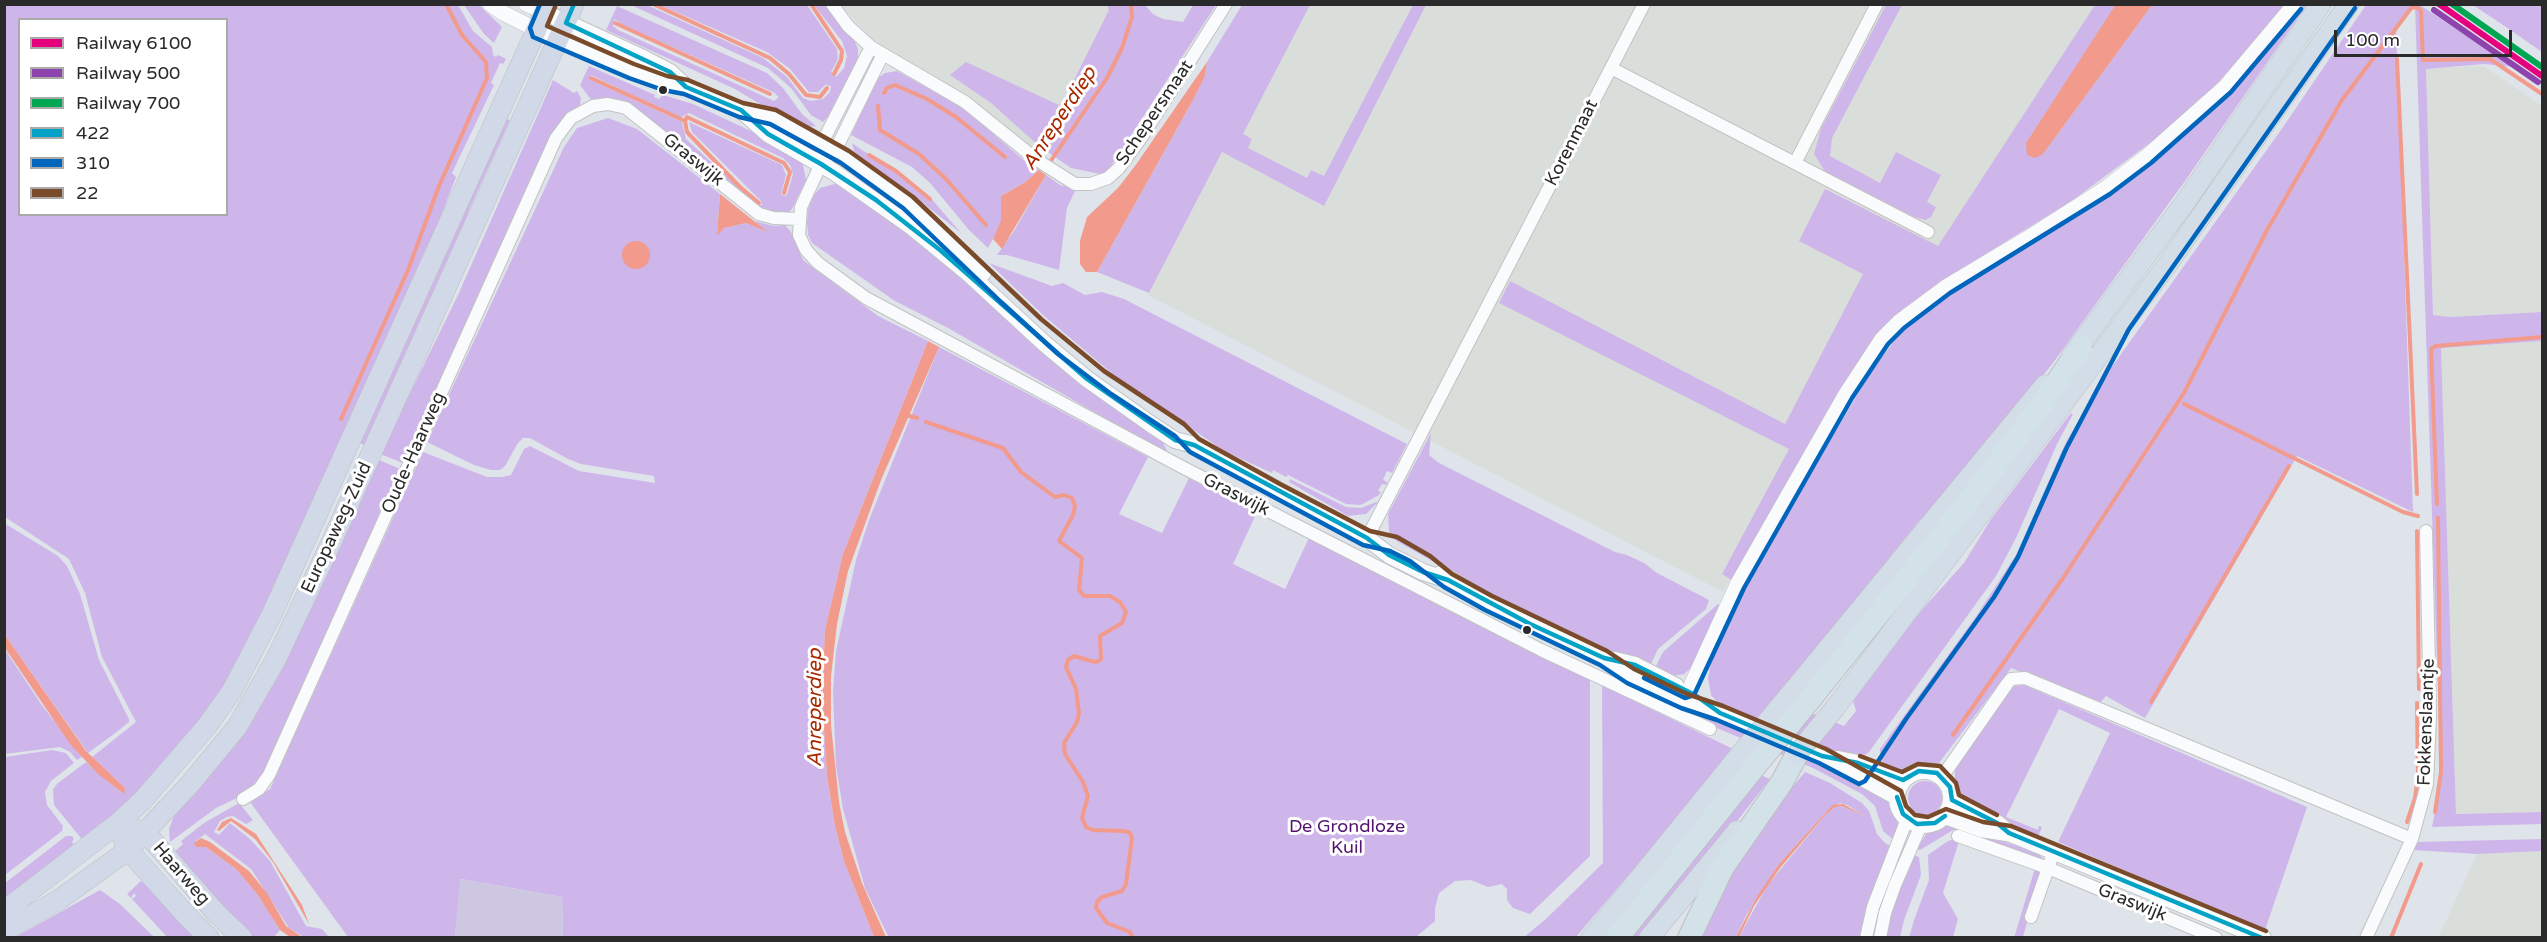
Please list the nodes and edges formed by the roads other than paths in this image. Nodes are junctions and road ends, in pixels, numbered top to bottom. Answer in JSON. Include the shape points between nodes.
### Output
{"nodes":[{"id":1,"x":490,"y":4,"type":"edge"},
{"id":2,"x":574,"y":4,"type":"edge"},
{"id":3,"x":832,"y":4,"type":"edge"},
{"id":4,"x":1226,"y":4,"type":"edge"},
{"id":5,"x":1644,"y":4,"type":"edge"},
{"id":6,"x":1876,"y":4,"type":"edge"},
{"id":7,"x":2295,"y":4,"type":"edge"},
{"id":8,"x":2321,"y":4,"type":"edge"},
{"id":9,"x":2349,"y":4,"type":"edge"},
{"id":10,"x":539,"y":13,"type":"edge"},
{"id":11,"x":562,"y":32,"type":"junction"},
{"id":12,"x":871,"y":47,"type":"junction"},
{"id":13,"x":882,"y":56,"type":"junction"},
{"id":14,"x":1611,"y":68,"type":"junction"},
{"id":15,"x":587,"y":108,"type":"joint"},
{"id":16,"x":741,"y":110,"type":"junction"},
{"id":17,"x":829,"y":147,"type":"junction"},
{"id":18,"x":821,"y":164,"type":"junction"},
{"id":19,"x":1795,"y":164,"type":"junction"},
{"id":20,"x":799,"y":219,"type":"junction"},
{"id":21,"x":1928,"y":232,"type":"dead end"},
{"id":22,"x":2081,"y":347,"type":"joint"},
{"id":23,"x":1194,"y":445,"type":"junction"},
{"id":24,"x":2426,"y":531,"type":"dead end"},
{"id":25,"x":1367,"y":538,"type":"junction"},
{"id":26,"x":1686,"y":696,"type":"junction"},
{"id":27,"x":1710,"y":729,"type":"dead end"},
{"id":28,"x":1797,"y":754,"type":"joint"},
{"id":29,"x":1822,"y":756,"type":"junction"},
{"id":30,"x":1743,"y":766,"type":"junction"},
{"id":31,"x":1942,"y":777,"type":"junction"},
{"id":32,"x":1903,"y":780,"type":"junction"},
{"id":33,"x":1779,"y":781,"type":"junction"},
{"id":34,"x":1897,"y":797,"type":"junction"},
{"id":35,"x":243,"y":799,"type":"dead end"},
{"id":36,"x":1948,"y":808,"type":"junction"},
{"id":37,"x":1914,"y":822,"type":"junction"},
{"id":38,"x":117,"y":825,"type":"junction"},
{"id":39,"x":145,"y":832,"type":"junction"},
{"id":40,"x":1958,"y":836,"type":"dead end"},
{"id":41,"x":2412,"y":839,"type":"junction"},
{"id":42,"x":128,"y":850,"type":"junction"},
{"id":43,"x":2054,"y":851,"type":"junction"},
{"id":44,"x":2048,"y":868,"type":"junction"},
{"id":45,"x":4,"y":911,"type":"edge"},
{"id":46,"x":2031,"y":917,"type":"dead end"},
{"id":47,"x":4,"y":931,"type":"edge"},
{"id":48,"x":209,"y":938,"type":"edge"},
{"id":49,"x":242,"y":938,"type":"edge"},
{"id":50,"x":1591,"y":938,"type":"edge"},
{"id":51,"x":1617,"y":938,"type":"edge"},
{"id":52,"x":1649,"y":938,"type":"edge"},
{"id":53,"x":1689,"y":938,"type":"edge"},
{"id":54,"x":1866,"y":938,"type":"edge"},
{"id":55,"x":1880,"y":938,"type":"edge"},
{"id":56,"x":2216,"y":938,"type":"edge"},
{"id":57,"x":2263,"y":938,"type":"edge"},
{"id":58,"x":2366,"y":938,"type":"edge"}],
"edges":[{"from":1,"to":10,"type":"street","via":[[503,14]]},
{"from":2,"to":11,"type":"main road","name":"Europaweg-Zuid"},
{"from":3,"to":12,"type":"street","name":"Schepersmaat"},
{"from":4,"to":13,"type":"street","name":"Schepersmaat","via":[[1119,168],[1108,178],[1091,183],[1075,184],[1060,176],[965,102]]},
{"from":5,"to":14,"type":"street","name":"Korenmaat"},
{"from":6,"to":19,"type":"street"},
{"from":7,"to":26,"type":"street","via":[[2225,87],[2146,157],[2096,195],[1946,287],[1882,339],[1846,394],[1737,585]]},
{"from":8,"to":22,"type":"highway"},
{"from":9,"to":28,"type":"highway","bridge":true,"via":[[2148,291]]},
{"from":10,"to":11,"type":"main road"},
{"from":10,"to":38,"type":"main road","name":"Europaweg-Zuid","via":[[255,650],[207,726]]},
{"from":11,"to":16,"type":"main road","name":"Graswijk","via":[[645,58],[670,72],[686,87]]},
{"from":11,"to":39,"type":"main road","name":"Europaweg-Zuid","via":[[276,659],[237,727]]},
{"from":12,"to":13,"type":"street","name":"Schepersmaat"},
{"from":12,"to":17,"type":"street"},
{"from":13,"to":17,"type":"street"},
{"from":14,"to":19,"type":"street"},
{"from":14,"to":25,"type":"street","name":"Korenmaat"},
{"from":15,"to":20,"type":"street","name":"Graswijk","via":[[608,104],[626,108],[759,213]]},
{"from":15,"to":35,"type":"street","name":"Oude-Haarweg","via":[[571,118],[556,138],[269,775],[259,789]]},
{"from":16,"to":17,"type":"main road","name":"Graswijk","via":[[772,117]]},
{"from":16,"to":18,"type":"main road","name":"Graswijk","via":[[768,134]]},
{"from":17,"to":18,"type":"street","name":"Graswijk"},
{"from":17,"to":23,"type":"main road","name":"Graswijk","via":[[908,202],[1063,348],[1180,430]]},
{"from":18,"to":20,"type":"street","name":"Graswijk"},
{"from":18,"to":23,"type":"main road","name":"Graswijk","via":[[912,227],[1087,379],[1175,440]]},
{"from":19,"to":21,"type":"street"},
{"from":20,"to":27,"type":"street","name":"Graswijk","via":[[799,235],[806,250],[866,298],[1438,598]]},
{"from":22,"to":30,"type":"highway","bridge":true,"via":[[1964,507]]},
{"from":23,"to":25,"type":"main road","name":"Graswijk"},
{"from":24,"to":41,"type":"street","name":"Fokkenslaantje","via":[[2430,753],[2427,784]]},
{"from":25,"to":26,"type":"main road","name":"Graswijk","via":[[1408,565],[1448,580],[1604,658],[1630,676]]},
{"from":26,"to":29,"type":"main road","name":"Graswijk","via":[[1704,699],[1720,712]]},
{"from":28,"to":33,"type":"highway"},
{"from":29,"to":32,"type":"main road","name":"Graswijk","via":[[1858,763]]},
{"from":29,"to":34,"type":"main road","name":"Graswijk"},
{"from":30,"to":50,"type":"highway"},
{"from":30,"to":51,"type":"highway"},
{"from":31,"to":32,"type":"main road","via":[[1931,771],[1919,771]]},
{"from":31,"to":36,"type":"main road","via":[[1950,787]]},
{"from":31,"to":41,"type":"street","via":[[2011,679],[2025,678]]},
{"from":32,"to":34,"type":"main road"},
{"from":33,"to":52,"type":"highway"},
{"from":33,"to":53,"type":"highway","via":[[1723,867]]},
{"from":34,"to":37,"type":"main road","via":[[1899,809]]},
{"from":36,"to":37,"type":"main road","via":[[1935,823]]},
{"from":36,"to":43,"type":"main road","name":"Graswijk","via":[[1981,830],[2009,833]]},
{"from":37,"to":54,"type":"street","via":[[1873,907]]},
{"from":37,"to":55,"type":"street"},
{"from":38,"to":39,"type":"main road","name":"Haarweg"},
{"from":38,"to":42,"type":"main road","name":"Haarweg"},
{"from":38,"to":45,"type":"main road","name":"Europaweg-Zuid"},
{"from":39,"to":42,"type":"main road","name":"Europaweg-Zuid"},
{"from":39,"to":49,"type":"main road","name":"Haarweg"},
{"from":40,"to":44,"type":"street","name":"Graswijk"},
{"from":41,"to":58,"type":"street","name":"Fokkenslaantje"},
{"from":42,"to":47,"type":"main road","name":"Europaweg-Zuid","via":[[60,899]]},
{"from":42,"to":48,"type":"main road","name":"Haarweg"},
{"from":43,"to":44,"type":"street"},
{"from":43,"to":57,"type":"main road","name":"Graswijk"},
{"from":44,"to":46,"type":"street"},
{"from":44,"to":56,"type":"street","name":"Graswijk"}]}
